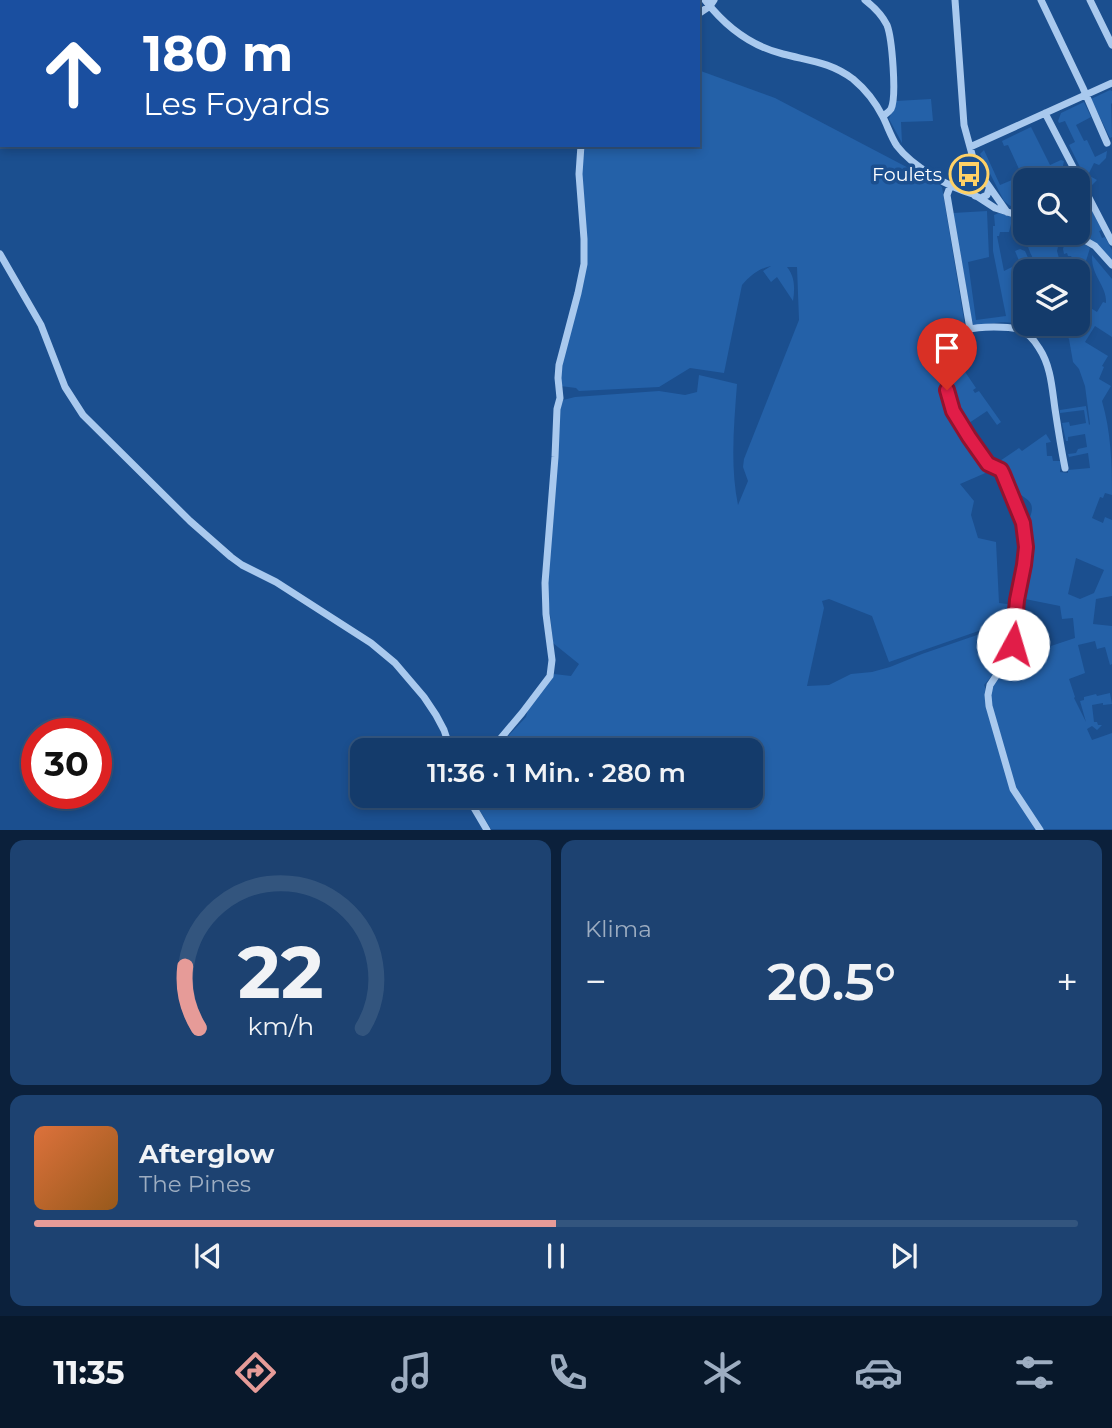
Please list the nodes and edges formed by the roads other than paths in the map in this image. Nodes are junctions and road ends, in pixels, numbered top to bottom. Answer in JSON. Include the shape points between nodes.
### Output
{"nodes":[{"id":1,"x":865,"y":0,"type":"edge"},
{"id":2,"x":955,"y":0,"type":"edge"},
{"id":3,"x":1041,"y":0,"type":"edge"},
{"id":4,"x":1090,"y":0,"type":"edge"},
{"id":5,"x":710,"y":2,"type":"edge"},
{"id":6,"x":1112,"y":45,"type":"edge"},
{"id":7,"x":1112,"y":83,"type":"edge"},
{"id":8,"x":1086,"y":94,"type":"junction"},
{"id":9,"x":1045,"y":113,"type":"junction"},
{"id":10,"x":883,"y":116,"type":"junction"},
{"id":11,"x":1107,"y":143,"type":"dead end"},
{"id":12,"x":581,"y":147,"type":"edge"},
{"id":13,"x":970,"y":147,"type":"junction"},
{"id":14,"x":979,"y":180,"type":"junction"},
{"id":15,"x":951,"y":184,"type":"junction"},
{"id":16,"x":989,"y":188,"type":"junction"},
{"id":17,"x":976,"y":196,"type":"junction"},
{"id":18,"x":1007,"y":212,"type":"junction"},
{"id":19,"x":1013,"y":214,"type":"edge"},
{"id":20,"x":1112,"y":242,"type":"edge"},
{"id":21,"x":1090,"y":243,"type":"edge"},
{"id":22,"x":0,"y":254,"type":"edge"},
{"id":23,"x":1112,"y":265,"type":"edge"},
{"id":24,"x":970,"y":329,"type":"junction"},
{"id":25,"x":1065,"y":468,"type":"dead end"},
{"id":26,"x":447,"y":738,"type":"edge"},
{"id":27,"x":501,"y":738,"type":"edge"},
{"id":28,"x":474,"y":808,"type":"edge"},
{"id":29,"x":487,"y":830,"type":"edge"},
{"id":30,"x":1040,"y":830,"type":"edge"}],
"edges":[{"from":1,"to":10,"type":"street","via":[[888,30],[894,98]]},
{"from":2,"to":13,"type":"street","via":[[963,118]]},
{"from":3,"to":8,"type":"street"},
{"from":4,"to":6,"type":"street"},
{"from":5,"to":10,"type":"street","via":[[732,29],[758,46],[843,72],[868,94]]},
{"from":7,"to":8,"type":"street"},
{"from":8,"to":9,"type":"street"},
{"from":8,"to":11,"type":"street"},
{"from":9,"to":13,"type":"street"},
{"from":9,"to":20,"type":"street"},
{"from":10,"to":15,"type":"street","via":[[904,154]]},
{"from":12,"to":27,"type":"street","via":[[584,264],[559,365],[545,583],[550,676]]},
{"from":13,"to":14,"type":"street"},
{"from":14,"to":16,"type":"street"},
{"from":14,"to":17,"type":"street","via":[[972,186]]},
{"from":15,"to":17,"type":"street"},
{"from":15,"to":24,"type":"street","via":[[947,195]]},
{"from":16,"to":17,"type":"street","via":[[987,195]]},
{"from":16,"to":18,"type":"street"},
{"from":17,"to":18,"type":"street"},
{"from":18,"to":19,"type":"street"},
{"from":21,"to":23,"type":"street"},
{"from":22,"to":26,"type":"street","via":[[41,325],[65,387],[83,415],[231,557],[371,643],[395,663],[424,697]]},
{"from":24,"to":25,"type":"street","via":[[1018,327],[1037,345],[1050,373]]},
{"from":24,"to":30,"type":"street","via":[[952,344],[948,354],[947,390],[969,437],[988,464],[1003,474],[1023,523],[1026,547],[1015,634],[1010,653],[990,685],[989,706],[1013,789]]},
{"from":28,"to":29,"type":"street"}]}
